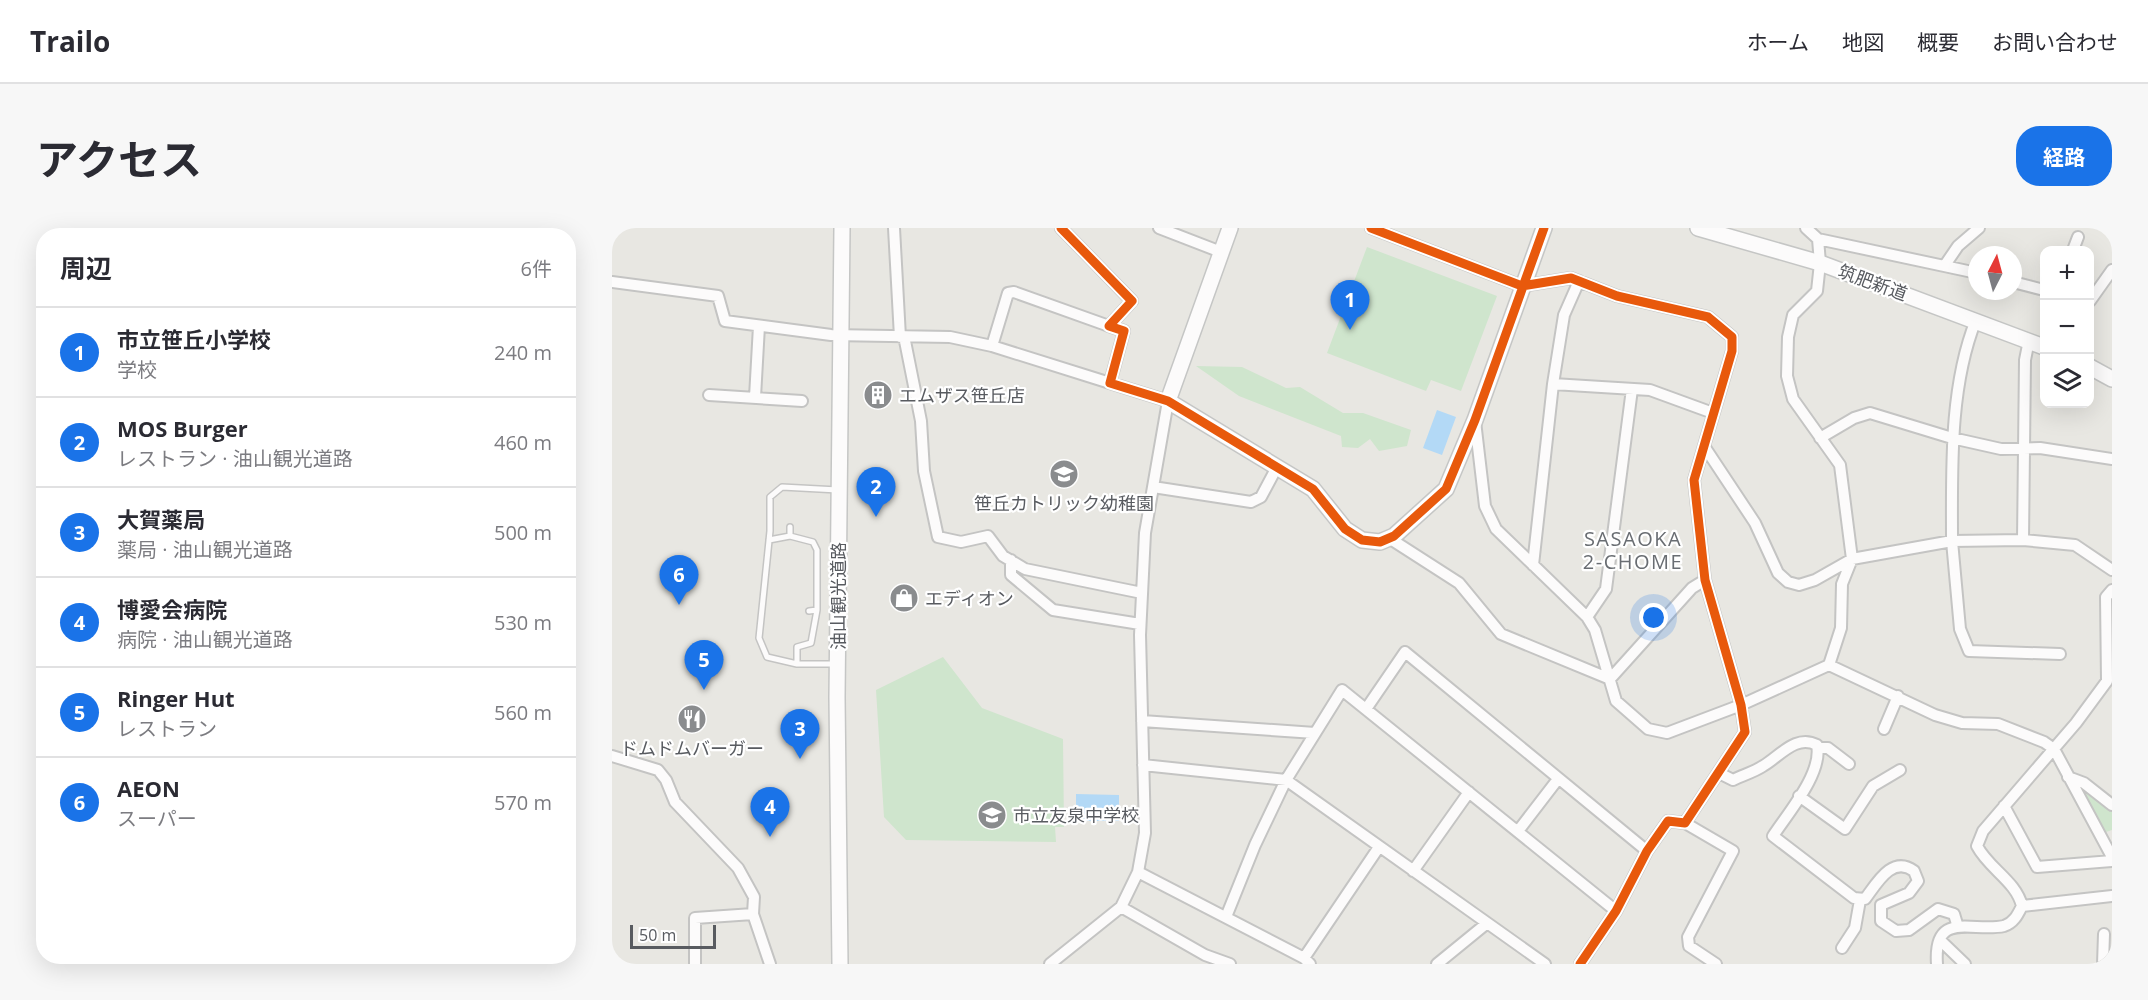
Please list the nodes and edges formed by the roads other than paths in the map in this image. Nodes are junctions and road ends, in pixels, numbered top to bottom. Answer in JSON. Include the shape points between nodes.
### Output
{"nodes":[{"id":1,"x":842,"y":228,"type":"edge"},
{"id":2,"x":894,"y":228,"type":"edge"},
{"id":3,"x":1061,"y":228,"type":"edge"},
{"id":4,"x":1160,"y":228,"type":"edge"},
{"id":5,"x":1230,"y":228,"type":"edge"},
{"id":6,"x":1371,"y":228,"type":"edge"},
{"id":7,"x":1544,"y":228,"type":"edge"},
{"id":8,"x":1698,"y":228,"type":"edge"},
{"id":9,"x":1806,"y":228,"type":"edge"},
{"id":10,"x":1979,"y":228,"type":"edge"},
{"id":11,"x":2078,"y":237,"type":"dead end"},
{"id":12,"x":1818,"y":239,"type":"junction"},
{"id":13,"x":2075,"y":246,"type":"edge"},
{"id":14,"x":1221,"y":252,"type":"junction"},
{"id":15,"x":1820,"y":262,"type":"junction"},
{"id":16,"x":1945,"y":265,"type":"junction"},
{"id":17,"x":2112,"y":270,"type":"edge"},
{"id":18,"x":1968,"y":271,"type":"edge"},
{"id":19,"x":1579,"y":281,"type":"junction"},
{"id":20,"x":612,"y":282,"type":"edge"},
{"id":21,"x":2022,"y":284,"type":"edge"},
{"id":22,"x":1522,"y":286,"type":"junction"},
{"id":23,"x":2040,"y":289,"type":"edge"},
{"id":24,"x":2091,"y":300,"type":"edge"},
{"id":25,"x":1976,"y":320,"type":"junction"},
{"id":26,"x":759,"y":326,"type":"junction"},
{"id":27,"x":1109,"y":326,"type":"junction"},
{"id":28,"x":842,"y":334,"type":"junction"},
{"id":29,"x":902,"y":337,"type":"junction"},
{"id":30,"x":2029,"y":340,"type":"junction"},
{"id":31,"x":2040,"y":345,"type":"edge"},
{"id":32,"x":992,"y":346,"type":"junction"},
{"id":33,"x":2094,"y":369,"type":"edge"},
{"id":34,"x":2112,"y":379,"type":"edge"},
{"id":35,"x":1110,"y":383,"type":"junction"},
{"id":36,"x":1553,"y":384,"type":"junction"},
{"id":37,"x":1632,"y":389,"type":"junction"},
{"id":38,"x":709,"y":395,"type":"dead end"},
{"id":39,"x":755,"y":397,"type":"junction"},
{"id":40,"x":802,"y":401,"type":"dead end"},
{"id":41,"x":1168,"y":401,"type":"junction"},
{"id":42,"x":1713,"y":413,"type":"junction"},
{"id":43,"x":1475,"y":420,"type":"junction"},
{"id":44,"x":1820,"y":438,"type":"junction"},
{"id":45,"x":1952,"y":438,"type":"junction"},
{"id":46,"x":1704,"y":446,"type":"junction"},
{"id":47,"x":2025,"y":449,"type":"junction"},
{"id":48,"x":2112,"y":459,"type":"edge"},
{"id":49,"x":1277,"y":467,"type":"junction"},
{"id":50,"x":1153,"y":487,"type":"junction"},
{"id":51,"x":840,"y":490,"type":"junction"},
{"id":52,"x":790,"y":527,"type":"dead end"},
{"id":53,"x":790,"y":536,"type":"junction"},
{"id":54,"x":1389,"y":538,"type":"junction"},
{"id":55,"x":769,"y":540,"type":"junction"},
{"id":56,"x":2023,"y":540,"type":"junction"},
{"id":57,"x":1952,"y":541,"type":"junction"},
{"id":58,"x":1852,"y":559,"type":"junction"},
{"id":59,"x":1011,"y":560,"type":"junction"},
{"id":60,"x":1533,"y":565,"type":"junction"},
{"id":61,"x":2112,"y":570,"type":"edge"},
{"id":62,"x":1705,"y":580,"type":"junction"},
{"id":63,"x":2112,"y":590,"type":"edge"},
{"id":64,"x":1142,"y":593,"type":"junction"},
{"id":65,"x":817,"y":610,"type":"junction"},
{"id":66,"x":809,"y":611,"type":"dead end"},
{"id":67,"x":1587,"y":617,"type":"junction"},
{"id":68,"x":1140,"y":624,"type":"junction"},
{"id":69,"x":2060,"y":654,"type":"dead end"},
{"id":70,"x":797,"y":664,"type":"junction"},
{"id":71,"x":837,"y":664,"type":"junction"},
{"id":72,"x":1829,"y":664,"type":"junction"},
{"id":73,"x":1610,"y":679,"type":"junction"},
{"id":74,"x":1898,"y":696,"type":"junction"},
{"id":75,"x":1741,"y":705,"type":"junction"},
{"id":76,"x":1366,"y":708,"type":"junction"},
{"id":77,"x":1142,"y":721,"type":"junction"},
{"id":78,"x":1884,"y":729,"type":"dead end"},
{"id":79,"x":1315,"y":733,"type":"junction"},
{"id":80,"x":1818,"y":748,"type":"junction"},
{"id":81,"x":2054,"y":749,"type":"junction"},
{"id":82,"x":612,"y":756,"type":"edge"},
{"id":83,"x":1849,"y":764,"type":"dead end"},
{"id":84,"x":1143,"y":765,"type":"junction"},
{"id":85,"x":1900,"y":770,"type":"dead end"},
{"id":86,"x":1719,"y":773,"type":"junction"},
{"id":87,"x":2068,"y":777,"type":"junction"},
{"id":88,"x":1558,"y":779,"type":"junction"},
{"id":89,"x":1286,"y":780,"type":"junction"},
{"id":90,"x":1469,"y":792,"type":"junction"},
{"id":91,"x":1799,"y":796,"type":"junction"},
{"id":92,"x":2112,"y":805,"type":"edge"},
{"id":93,"x":2004,"y":806,"type":"junction"},
{"id":94,"x":1685,"y":823,"type":"junction"},
{"id":95,"x":1518,"y":831,"type":"junction"},
{"id":96,"x":2107,"y":838,"type":"edge"},
{"id":97,"x":1379,"y":847,"type":"junction"},
{"id":98,"x":1647,"y":851,"type":"junction"},
{"id":99,"x":2112,"y":859,"type":"edge"},
{"id":100,"x":1413,"y":871,"type":"junction"},
{"id":101,"x":1138,"y":872,"type":"junction"},
{"id":102,"x":2112,"y":896,"type":"edge"},
{"id":103,"x":1860,"y":900,"type":"junction"},
{"id":104,"x":2022,"y":906,"type":"junction"},
{"id":105,"x":1121,"y":907,"type":"junction"},
{"id":106,"x":1616,"y":911,"type":"junction"},
{"id":107,"x":753,"y":914,"type":"junction"},
{"id":108,"x":1226,"y":918,"type":"junction"},
{"id":109,"x":1486,"y":924,"type":"junction"},
{"id":110,"x":1957,"y":924,"type":"junction"},
{"id":111,"x":2104,"y":934,"type":"dead end"},
{"id":112,"x":1940,"y":940,"type":"junction"},
{"id":113,"x":1842,"y":948,"type":"dead end"},
{"id":114,"x":1307,"y":961,"type":"edge"},
{"id":115,"x":695,"y":964,"type":"edge"},
{"id":116,"x":770,"y":964,"type":"edge"},
{"id":117,"x":840,"y":964,"type":"edge"},
{"id":118,"x":1050,"y":964,"type":"edge"},
{"id":119,"x":1230,"y":964,"type":"edge"},
{"id":120,"x":1437,"y":964,"type":"edge"},
{"id":121,"x":1545,"y":964,"type":"edge"},
{"id":122,"x":1580,"y":964,"type":"edge"},
{"id":123,"x":1716,"y":964,"type":"edge"},
{"id":124,"x":1937,"y":964,"type":"edge"},
{"id":125,"x":1965,"y":964,"type":"edge"},
{"id":126,"x":2103,"y":964,"type":"edge"}],
"edges":[{"from":1,"to":28,"type":"street","name":"油山観光道路"},
{"from":2,"to":29,"type":"street"},
{"from":3,"to":27,"type":"street","via":[[1132,301]]},
{"from":4,"to":14,"type":"street"},
{"from":5,"to":14,"type":"street"},
{"from":6,"to":22,"type":"street"},
{"from":7,"to":22,"type":"street"},
{"from":8,"to":15,"type":"street","name":"筑肥新道"},
{"from":9,"to":12,"type":"street"},
{"from":10,"to":16,"type":"street","via":[[1958,246]]},
{"from":11,"to":13,"type":"street"},
{"from":12,"to":15,"type":"street"},
{"from":12,"to":16,"type":"street"},
{"from":14,"to":41,"type":"street"},
{"from":15,"to":25,"type":"street","name":"筑肥新道"},
{"from":15,"to":44,"type":"street","via":[[1817,291],[1793,315],[1787,376],[1793,399]]},
{"from":16,"to":18,"type":"street"},
{"from":17,"to":24,"type":"street"},
{"from":19,"to":22,"type":"street","via":[[1571,278]]},
{"from":19,"to":36,"type":"street","via":[[1564,315]]},
{"from":19,"to":42,"type":"street","via":[[1617,296],[1708,317],[1732,337],[1732,351]]},
{"from":20,"to":26,"type":"street","via":[[718,296],[725,321]]},
{"from":21,"to":23,"type":"street"},
{"from":22,"to":43,"type":"street"},
{"from":25,"to":30,"type":"street","name":"筑肥新道"},
{"from":25,"to":45,"type":"street"},
{"from":26,"to":28,"type":"street","via":[[831,336]]},
{"from":26,"to":39,"type":"street"},
{"from":27,"to":32,"type":"street","via":[[1008,293]]},
{"from":27,"to":35,"type":"street","via":[[1124,332]]},
{"from":28,"to":29,"type":"street"},
{"from":28,"to":51,"type":"street","name":"油山観光道路"},
{"from":29,"to":32,"type":"street","via":[[950,337]]},
{"from":29,"to":59,"type":"street","via":[[921,421],[924,471],[938,537],[961,542],[988,536],[1003,556]]},
{"from":30,"to":31,"type":"street","name":"筑肥新道"},
{"from":30,"to":47,"type":"street","via":[[2025,360]]},
{"from":32,"to":35,"type":"street"},
{"from":33,"to":34,"type":"street"},
{"from":35,"to":41,"type":"street"},
{"from":36,"to":37,"type":"street"},
{"from":36,"to":60,"type":"street"},
{"from":37,"to":42,"type":"street","via":[[1650,390]]},
{"from":37,"to":67,"type":"street","via":[[1605,589]]},
{"from":38,"to":39,"type":"street"},
{"from":39,"to":40,"type":"street"},
{"from":41,"to":49,"type":"street"},
{"from":41,"to":50,"type":"street"},
{"from":42,"to":46,"type":"street"},
{"from":43,"to":54,"type":"street","via":[[1446,489]]},
{"from":43,"to":60,"type":"street","via":[[1485,506],[1496,529]]},
{"from":44,"to":45,"type":"street","via":[[1870,413]]},
{"from":44,"to":58,"type":"street","via":[[1840,465]]},
{"from":45,"to":47,"type":"street"},
{"from":45,"to":57,"type":"street"},
{"from":46,"to":58,"type":"street","via":[[1755,523],[1778,573],[1788,582],[1799,585],[1815,580]]},
{"from":46,"to":62,"type":"street","via":[[1694,480]]},
{"from":47,"to":48,"type":"street"},
{"from":47,"to":56,"type":"street"},
{"from":49,"to":50,"type":"street","via":[[1261,497],[1251,502]]},
{"from":49,"to":54,"type":"street","via":[[1313,489],[1345,529],[1362,540],[1380,542]]},
{"from":50,"to":64,"type":"street","via":[[1145,533]]},
{"from":51,"to":55,"type":"lane","via":[[782,487],[770,497]]},
{"from":51,"to":71,"type":"street","name":"油山観光道路"},
{"from":52,"to":53,"type":"lane"},
{"from":53,"to":55,"type":"lane"},
{"from":53,"to":65,"type":"lane","via":[[813,542],[817,550]]},
{"from":54,"to":73,"type":"street","via":[[1459,583],[1502,634]]},
{"from":55,"to":70,"type":"lane","via":[[759,638],[767,657]]},
{"from":56,"to":57,"type":"street"},
{"from":56,"to":61,"type":"street","via":[[2075,545]]},
{"from":57,"to":58,"type":"street"},
{"from":57,"to":69,"type":"street","via":[[1960,629],[1969,651]]},
{"from":58,"to":72,"type":"street","via":[[1842,584],[1840,628]]},
{"from":59,"to":64,"type":"street","via":[[1025,568]]},
{"from":59,"to":68,"type":"street","via":[[1011,575],[1053,610]]},
{"from":60,"to":67,"type":"street"},
{"from":62,"to":73,"type":"street","via":[[1692,588]]},
{"from":62,"to":75,"type":"street"},
{"from":63,"to":81,"type":"street","via":[[2106,597],[2107,681]]},
{"from":64,"to":68,"type":"street"},
{"from":65,"to":66,"type":"lane"},
{"from":65,"to":70,"type":"lane","via":[[811,643],[797,647]]},
{"from":67,"to":73,"type":"street"},
{"from":68,"to":77,"type":"street"},
{"from":70,"to":71,"type":"lane"},
{"from":71,"to":117,"type":"street","name":"油山観光道路"},
{"from":72,"to":74,"type":"street"},
{"from":72,"to":75,"type":"street"},
{"from":73,"to":75,"type":"street","via":[[1616,701],[1648,729],[1667,733]]},
{"from":74,"to":78,"type":"street"},
{"from":74,"to":81,"type":"street","via":[[1935,716],[1962,723],[1998,724],[2044,741]]},
{"from":75,"to":86,"type":"street","via":[[1745,732]]},
{"from":76,"to":79,"type":"street","via":[[1342,690]]},
{"from":76,"to":88,"type":"street","via":[[1405,652]]},
{"from":76,"to":90,"type":"street"},
{"from":77,"to":79,"type":"street"},
{"from":77,"to":84,"type":"street"},
{"from":79,"to":89,"type":"street"},
{"from":80,"to":83,"type":"street","via":[[1828,748]]},
{"from":80,"to":86,"type":"street","via":[[1811,742],[1793,744],[1762,767],[1733,780]]},
{"from":80,"to":91,"type":"street","via":[[1814,772]]},
{"from":81,"to":87,"type":"street"},
{"from":81,"to":93,"type":"street"},
{"from":82,"to":107,"type":"street","via":[[658,770],[675,802],[738,867],[754,897]]},
{"from":84,"to":89,"type":"street"},
{"from":84,"to":101,"type":"street","via":[[1145,833]]},
{"from":85,"to":91,"type":"street","via":[[1873,786],[1845,829]]},
{"from":86,"to":94,"type":"street"},
{"from":87,"to":92,"type":"street","via":[[2084,783]]},
{"from":87,"to":96,"type":"street"},
{"from":88,"to":95,"type":"street"},
{"from":88,"to":98,"type":"street"},
{"from":89,"to":97,"type":"street"},
{"from":89,"to":108,"type":"street"},
{"from":90,"to":95,"type":"street"},
{"from":90,"to":100,"type":"street"},
{"from":91,"to":103,"type":"street","via":[[1773,836]]},
{"from":93,"to":99,"type":"street","via":[[2037,867]]},
{"from":93,"to":104,"type":"street","via":[[1983,831],[1977,846],[1984,860],[2019,893]]},
{"from":94,"to":98,"type":"street","via":[[1668,821]]},
{"from":94,"to":123,"type":"street","via":[[1733,851],[1688,937],[1689,946]]},
{"from":95,"to":106,"type":"street"},
{"from":96,"to":99,"type":"street"},
{"from":97,"to":100,"type":"street"},
{"from":97,"to":114,"type":"street"},
{"from":98,"to":106,"type":"street"},
{"from":100,"to":109,"type":"street"},
{"from":101,"to":105,"type":"street"},
{"from":101,"to":108,"type":"street"},
{"from":102,"to":104,"type":"street"},
{"from":103,"to":110,"type":"street","via":[[1865,899],[1884,873],[1904,865],[1914,870],[1918,880],[1909,893],[1881,905],[1879,916],[1885,926],[1896,931],[1909,930],[1938,909],[1954,914]]},
{"from":103,"to":113,"type":"street","via":[[1855,928]]},
{"from":104,"to":110,"type":"street","via":[[2015,919],[2004,926]]},
{"from":105,"to":118,"type":"street"},
{"from":105,"to":119,"type":"street","via":[[1205,955]]},
{"from":106,"to":122,"type":"street"},
{"from":107,"to":115,"type":"street","via":[[695,918]]},
{"from":107,"to":116,"type":"street"},
{"from":108,"to":114,"type":"street"},
{"from":109,"to":120,"type":"street"},
{"from":109,"to":121,"type":"street"},
{"from":110,"to":112,"type":"street"},
{"from":111,"to":126,"type":"street"},
{"from":112,"to":124,"type":"street"},
{"from":112,"to":125,"type":"street"}]}
